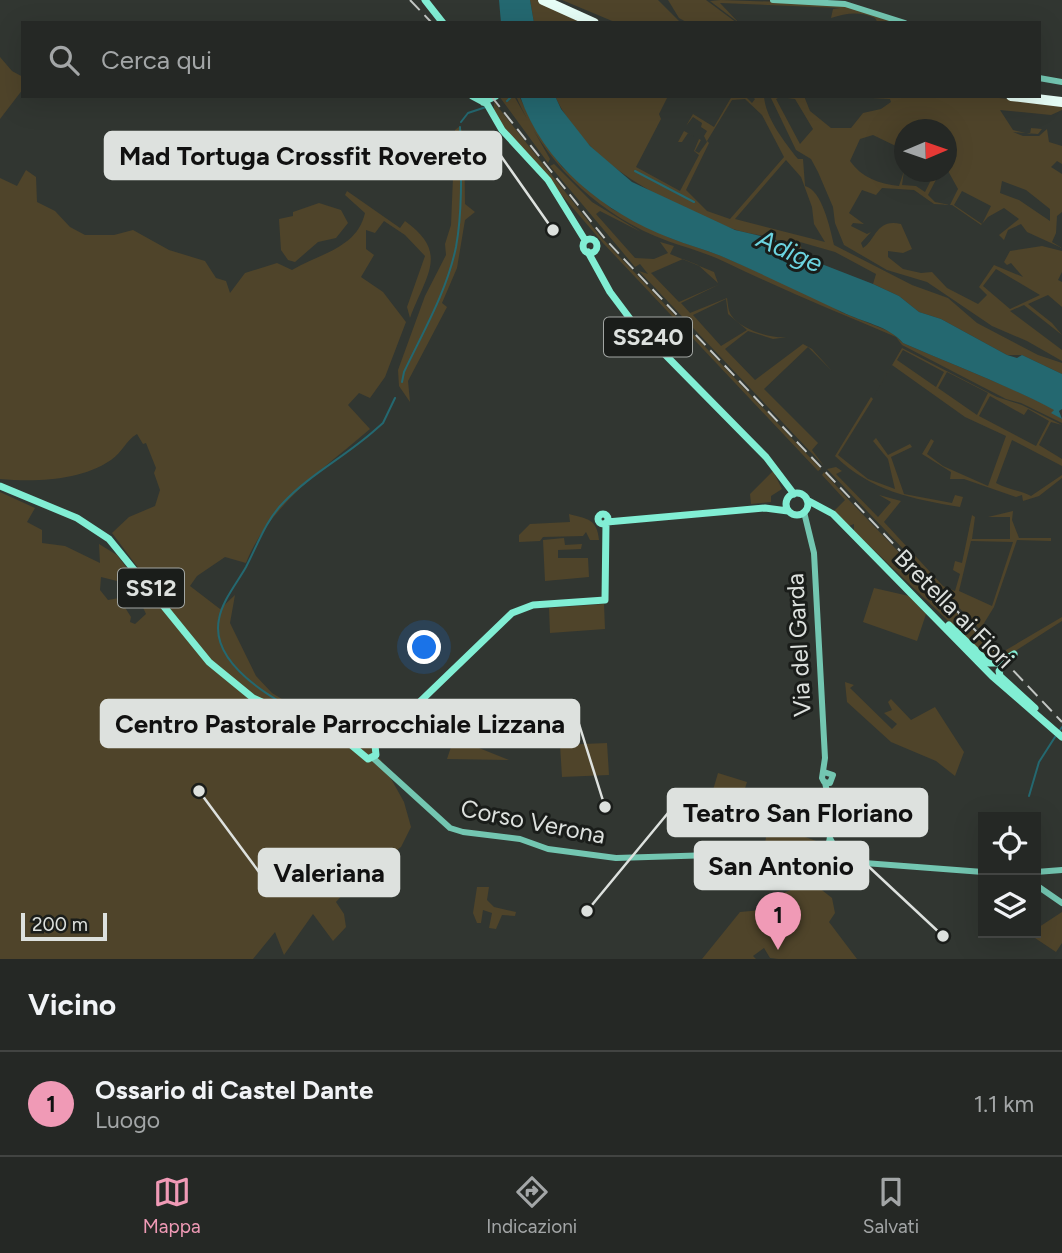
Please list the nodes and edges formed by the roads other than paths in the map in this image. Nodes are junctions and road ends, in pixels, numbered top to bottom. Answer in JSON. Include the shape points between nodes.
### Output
{"nodes":[{"id":1,"x":425,"y":0,"type":"edge"},
{"id":2,"x":543,"y":0,"type":"edge"},
{"id":3,"x":554,"y":0,"type":"edge"},
{"id":4,"x":774,"y":0,"type":"edge"},
{"id":5,"x":441,"y":21,"type":"edge"},
{"id":6,"x":590,"y":21,"type":"edge"},
{"id":7,"x":601,"y":21,"type":"edge"},
{"id":8,"x":899,"y":21,"type":"edge"},
{"id":9,"x":1041,"y":78,"type":"edge"},
{"id":10,"x":1062,"y":82,"type":"edge"},
{"id":11,"x":1041,"y":96,"type":"edge"},
{"id":12,"x":476,"y":98,"type":"edge"},
{"id":13,"x":492,"y":98,"type":"edge"},
{"id":14,"x":494,"y":98,"type":"edge"},
{"id":15,"x":1036,"y":98,"type":"edge"},
{"id":16,"x":1062,"y":100,"type":"edge"},
{"id":17,"x":483,"y":102,"type":"junction"},
{"id":18,"x":493,"y":116,"type":"junction"},
{"id":19,"x":0,"y":486,"type":"edge"},
{"id":20,"x":790,"y":497,"type":"junction"},
{"id":21,"x":769,"y":507,"type":"junction"},
{"id":22,"x":804,"y":509,"type":"junction"},
{"id":23,"x":788,"y":511,"type":"junction"},
{"id":24,"x":901,"y":583,"type":"junction"},
{"id":25,"x":1060,"y":736,"type":"edge"},
{"id":26,"x":363,"y":747,"type":"junction"},
{"id":27,"x":375,"y":752,"type":"junction"},
{"id":28,"x":829,"y":855,"type":"junction"},
{"id":29,"x":1062,"y":870,"type":"edge"},
{"id":30,"x":978,"y":872,"type":"edge"},
{"id":31,"x":1041,"y":872,"type":"edge"},
{"id":32,"x":1045,"y":872,"type":"junction"},
{"id":33,"x":1041,"y":875,"type":"edge"},
{"id":34,"x":1041,"y":888,"type":"edge"},
{"id":35,"x":1062,"y":903,"type":"edge"}],
"edges":[{"from":1,"to":5,"type":"main road"},
{"from":2,"to":6,"type":"highway"},
{"from":3,"to":7,"type":"highway"},
{"from":4,"to":8,"type":"main road","via":[[845,4]]},
{"from":9,"to":10,"type":"main road"},
{"from":11,"to":16,"type":"highway"},
{"from":12,"to":17,"type":"main road","name":"Via del Garda"},
{"from":13,"to":17,"type":"main road"},
{"from":14,"to":18,"type":"main road"},
{"from":15,"to":16,"type":"highway"},
{"from":17,"to":18,"type":"main road","name":"Via del Garda"},
{"from":18,"to":20,"type":"main road","name":"Via del Garda","number":"SS240","via":[[551,183],[585,240],[583,247],[591,251],[625,312],[766,457]]},
{"from":19,"to":26,"type":"main road","number":"SS12","via":[[77,518],[109,539],[226,678],[264,704]]},
{"from":20,"to":21,"type":"main road"},
{"from":20,"to":22,"type":"main road","name":"Via del Garda","via":[[802,495]]},
{"from":20,"to":23,"type":"main road","name":"Via del Garda"},
{"from":21,"to":23,"type":"main road"},
{"from":21,"to":27,"type":"main road","via":[[606,522],[606,594],[601,603],[533,605],[508,616]]},
{"from":22,"to":23,"type":"main road","name":"Via del Garda"},
{"from":22,"to":24,"type":"main road","name":"Bretella ai Fiori","via":[[821,506],[833,514]]},
{"from":22,"to":28,"type":"main road","name":"Via del Garda","via":[[814,562]]},
{"from":24,"to":25,"type":"main road","name":"Bretella ai Fiori","via":[[992,676]]},
{"from":24,"to":25,"type":"main road","via":[[986,662],[1000,663],[1014,654],[1000,669],[1000,676]]},
{"from":26,"to":27,"type":"main road","number":"SS12"},
{"from":26,"to":27,"type":"main road","number":"SS12","via":[[365,758]]},
{"from":27,"to":28,"type":"main road","name":"Corso Verona","number":"SS12","via":[[441,821],[463,832],[617,858]]},
{"from":28,"to":30,"type":"main road","via":[[847,861]]},
{"from":29,"to":32,"type":"main road"},
{"from":31,"to":32,"type":"main road"},
{"from":32,"to":33,"type":"main road"},
{"from":34,"to":35,"type":"main road"}]}
